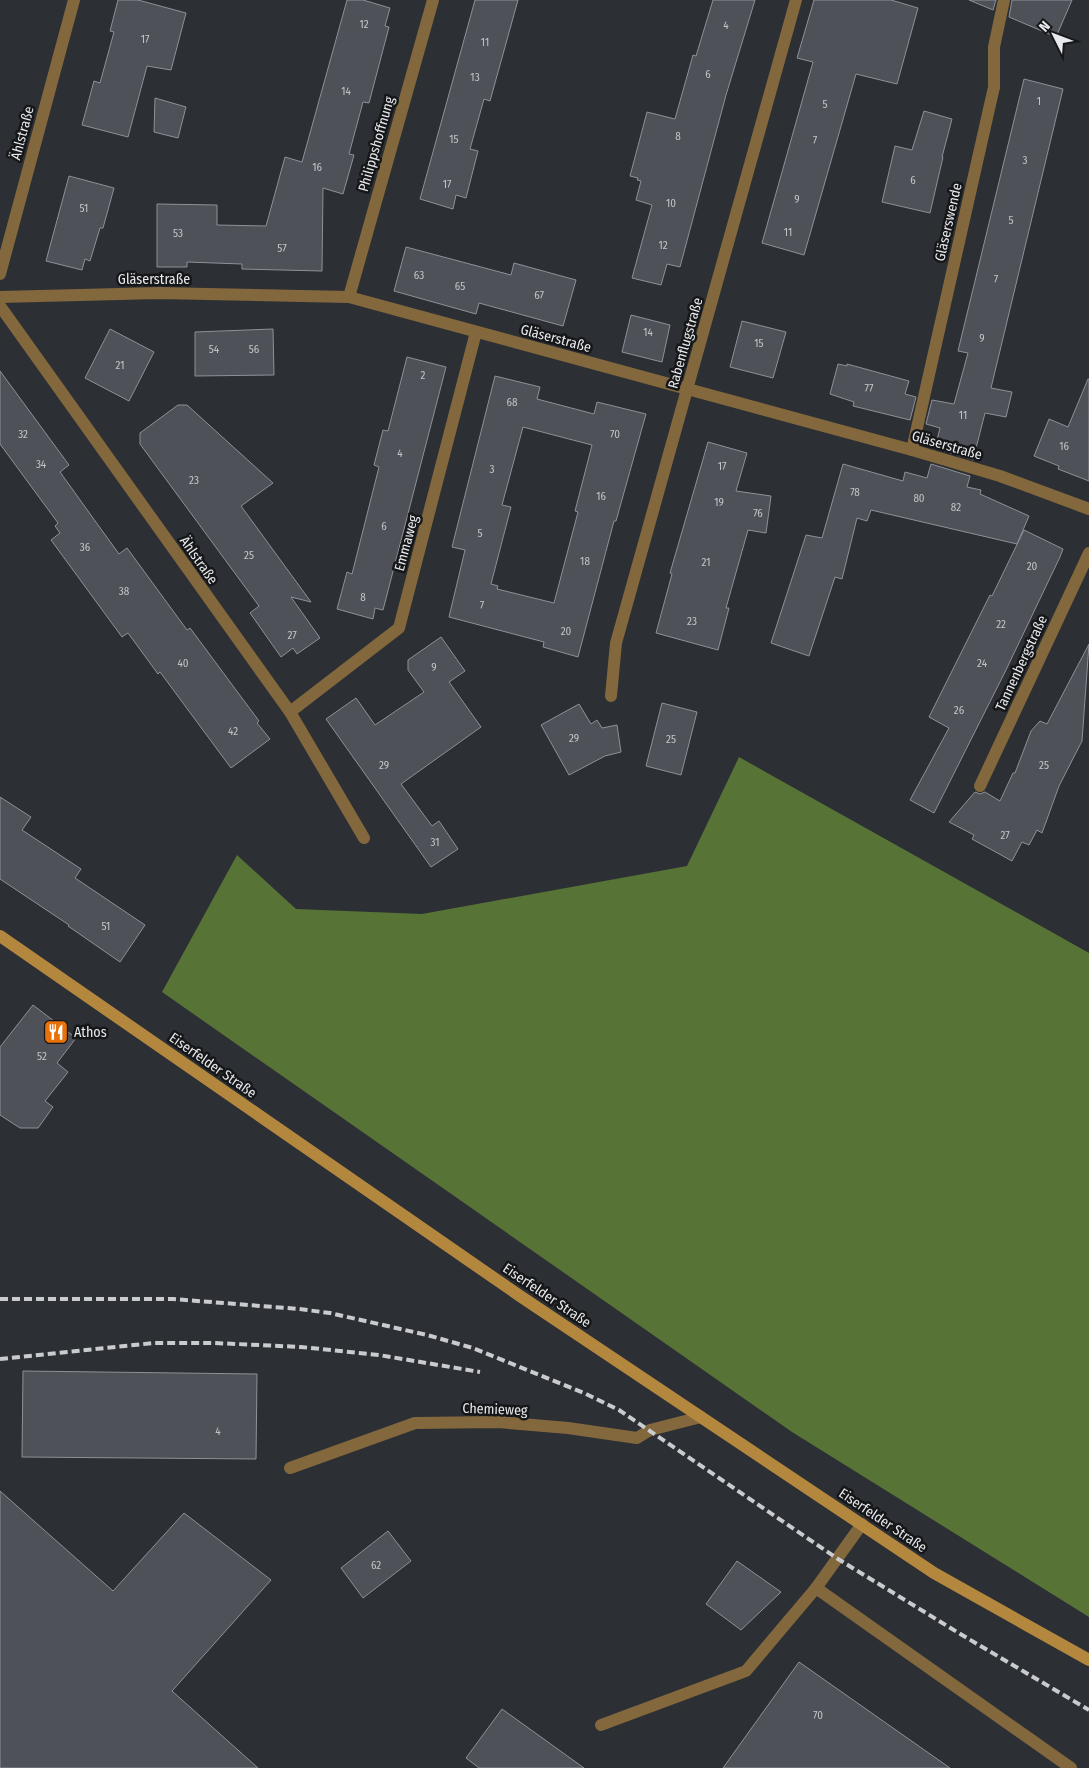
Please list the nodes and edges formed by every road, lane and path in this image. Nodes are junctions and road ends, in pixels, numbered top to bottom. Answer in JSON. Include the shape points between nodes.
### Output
{"nodes":[{"id":1,"x":74,"y":0,"type":"edge"},
{"id":2,"x":432,"y":0,"type":"edge"},
{"id":3,"x":796,"y":0,"type":"edge"},
{"id":4,"x":1004,"y":0,"type":"edge"},
{"id":5,"x":0,"y":274,"type":"edge"},
{"id":6,"x":349,"y":296,"type":"junction"},
{"id":7,"x":0,"y":297,"type":"edge"},
{"id":8,"x":0,"y":306,"type":"edge"},
{"id":9,"x":476,"y":332,"type":"junction"},
{"id":10,"x":688,"y":388,"type":"junction"},
{"id":11,"x":912,"y":450,"type":"junction"},
{"id":12,"x":1089,"y":509,"type":"edge"},
{"id":13,"x":1089,"y":553,"type":"edge"},
{"id":14,"x":611,"y":696,"type":"dead end"},
{"id":15,"x":290,"y":712,"type":"junction"},
{"id":16,"x":980,"y":786,"type":"dead end"},
{"id":17,"x":364,"y":838,"type":"dead end"},
{"id":18,"x":0,"y":936,"type":"edge"},
{"id":19,"x":701,"y":1417,"type":"junction"},
{"id":20,"x":290,"y":1468,"type":"dead end"},
{"id":21,"x":862,"y":1524,"type":"junction"},
{"id":22,"x":816,"y":1588,"type":"junction"},
{"id":23,"x":1089,"y":1660,"type":"edge"},
{"id":24,"x":601,"y":1725,"type":"dead end"},
{"id":25,"x":1071,"y":1768,"type":"edge"}],
"edges":[{"from":1,"to":5,"type":"street","name":"Ählstraße"},
{"from":2,"to":6,"type":"street","name":"Philippshoffnung"},
{"from":3,"to":10,"type":"street","name":"Rabenflugstraße"},
{"from":4,"to":11,"type":"street","name":"Gläserswende","via":[[994,47],[994,87]]},
{"from":6,"to":7,"type":"street","name":"Gläserstraße","via":[[159,293]]},
{"from":6,"to":9,"type":"street","name":"Gläserstraße"},
{"from":8,"to":15,"type":"street","name":"Ählstraße"},
{"from":9,"to":10,"type":"street","name":"Gläserstraße"},
{"from":9,"to":15,"type":"street","name":"Emmaweg","via":[[399,628]]},
{"from":10,"to":11,"type":"street","name":"Gläserstraße"},
{"from":10,"to":14,"type":"street","name":"Rabenflugstraße","via":[[616,643]]},
{"from":11,"to":12,"type":"street","name":"Gläserstraße","via":[[1000,476]]},
{"from":13,"to":16,"type":"street","name":"Tannenbergstraße"},
{"from":15,"to":17,"type":"street","name":"Ählstraße"},
{"from":18,"to":19,"type":"main road","name":"Eiserfelder Straße","via":[[520,1296]]},
{"from":19,"to":20,"type":"street","name":"Chemieweg","via":[[650,1430],[637,1438],[498,1422],[415,1424]]},
{"from":19,"to":21,"type":"main road","name":"Eiserfelder Straße"},
{"from":21,"to":22,"type":"street"},
{"from":21,"to":23,"type":"main road","name":"Eiserfelder Straße","via":[[934,1572]]},
{"from":22,"to":24,"type":"street","via":[[746,1672]]},
{"from":22,"to":25,"type":"street"}]}
